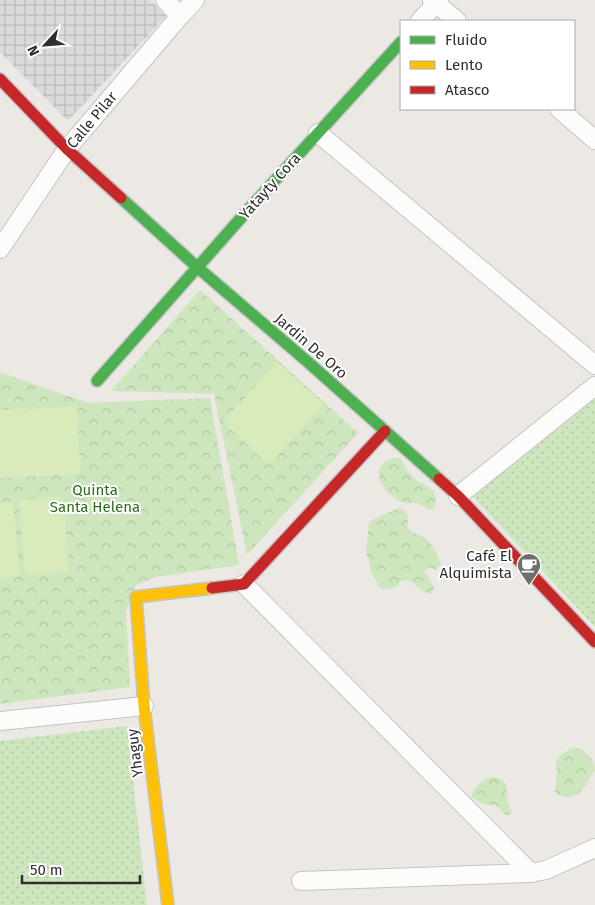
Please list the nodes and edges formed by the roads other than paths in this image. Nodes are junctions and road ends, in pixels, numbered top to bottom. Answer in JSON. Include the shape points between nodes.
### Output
{"nodes":[{"id":1,"x":165,"y":0,"type":"edge"},
{"id":2,"x":195,"y":0,"type":"edge"},
{"id":3,"x":436,"y":1,"type":"edge"},
{"id":4,"x":180,"y":16,"type":"junction"},
{"id":5,"x":421,"y":20,"type":"edge"},
{"id":6,"x":456,"y":20,"type":"edge"},
{"id":7,"x":400,"y":43,"type":"edge"},
{"id":8,"x":0,"y":80,"type":"edge"},
{"id":9,"x":561,"y":110,"type":"edge"},
{"id":10,"x":591,"y":130,"type":"edge"},
{"id":11,"x":318,"y":133,"type":"junction"},
{"id":12,"x":67,"y":149,"type":"junction"},
{"id":13,"x":0,"y":249,"type":"edge"},
{"id":14,"x":197,"y":267,"type":"junction"},
{"id":15,"x":595,"y":365,"type":"edge"},
{"id":16,"x":97,"y":381,"type":"dead end"},
{"id":17,"x":595,"y":386,"type":"edge"},
{"id":18,"x":385,"y":431,"type":"junction"},
{"id":19,"x":458,"y":496,"type":"junction"},
{"id":20,"x":244,"y":584,"type":"junction"},
{"id":21,"x":595,"y":642,"type":"edge"},
{"id":22,"x":144,"y":706,"type":"junction"},
{"id":23,"x":0,"y":721,"type":"edge"},
{"id":24,"x":595,"y":848,"type":"edge"},
{"id":25,"x":531,"y":873,"type":"junction"},
{"id":26,"x":301,"y":880,"type":"dead end"},
{"id":27,"x":168,"y":905,"type":"edge"}],
"edges":[{"from":1,"to":4,"type":"street"},
{"from":2,"to":4,"type":"street","name":"Calle Pilar"},
{"from":3,"to":5,"type":"street"},
{"from":3,"to":6,"type":"street"},
{"from":4,"to":12,"type":"street","name":"Calle Pilar"},
{"from":7,"to":11,"type":"street","name":"Yatayty Cora"},
{"from":8,"to":12,"type":"street","name":"Jardin De Oro"},
{"from":9,"to":10,"type":"street"},
{"from":11,"to":14,"type":"street","name":"Yatayty Cora"},
{"from":11,"to":15,"type":"street"},
{"from":12,"to":13,"type":"street","name":"Calle Pilar"},
{"from":12,"to":14,"type":"street","name":"Jardin De Oro"},
{"from":14,"to":16,"type":"street","name":"Yatayty Cora"},
{"from":14,"to":18,"type":"street","name":"Jardin De Oro"},
{"from":17,"to":19,"type":"street"},
{"from":18,"to":19,"type":"street","name":"Jardin De Oro"},
{"from":18,"to":20,"type":"street"},
{"from":19,"to":21,"type":"street","name":"Jardin De Oro"},
{"from":20,"to":22,"type":"street","name":"Yhaguy","via":[[136,597]]},
{"from":20,"to":25,"type":"street"},
{"from":22,"to":23,"type":"street"},
{"from":22,"to":27,"type":"street","name":"Yhaguy"},
{"from":24,"to":25,"type":"street","via":[[546,870]]},
{"from":25,"to":26,"type":"street"}]}
